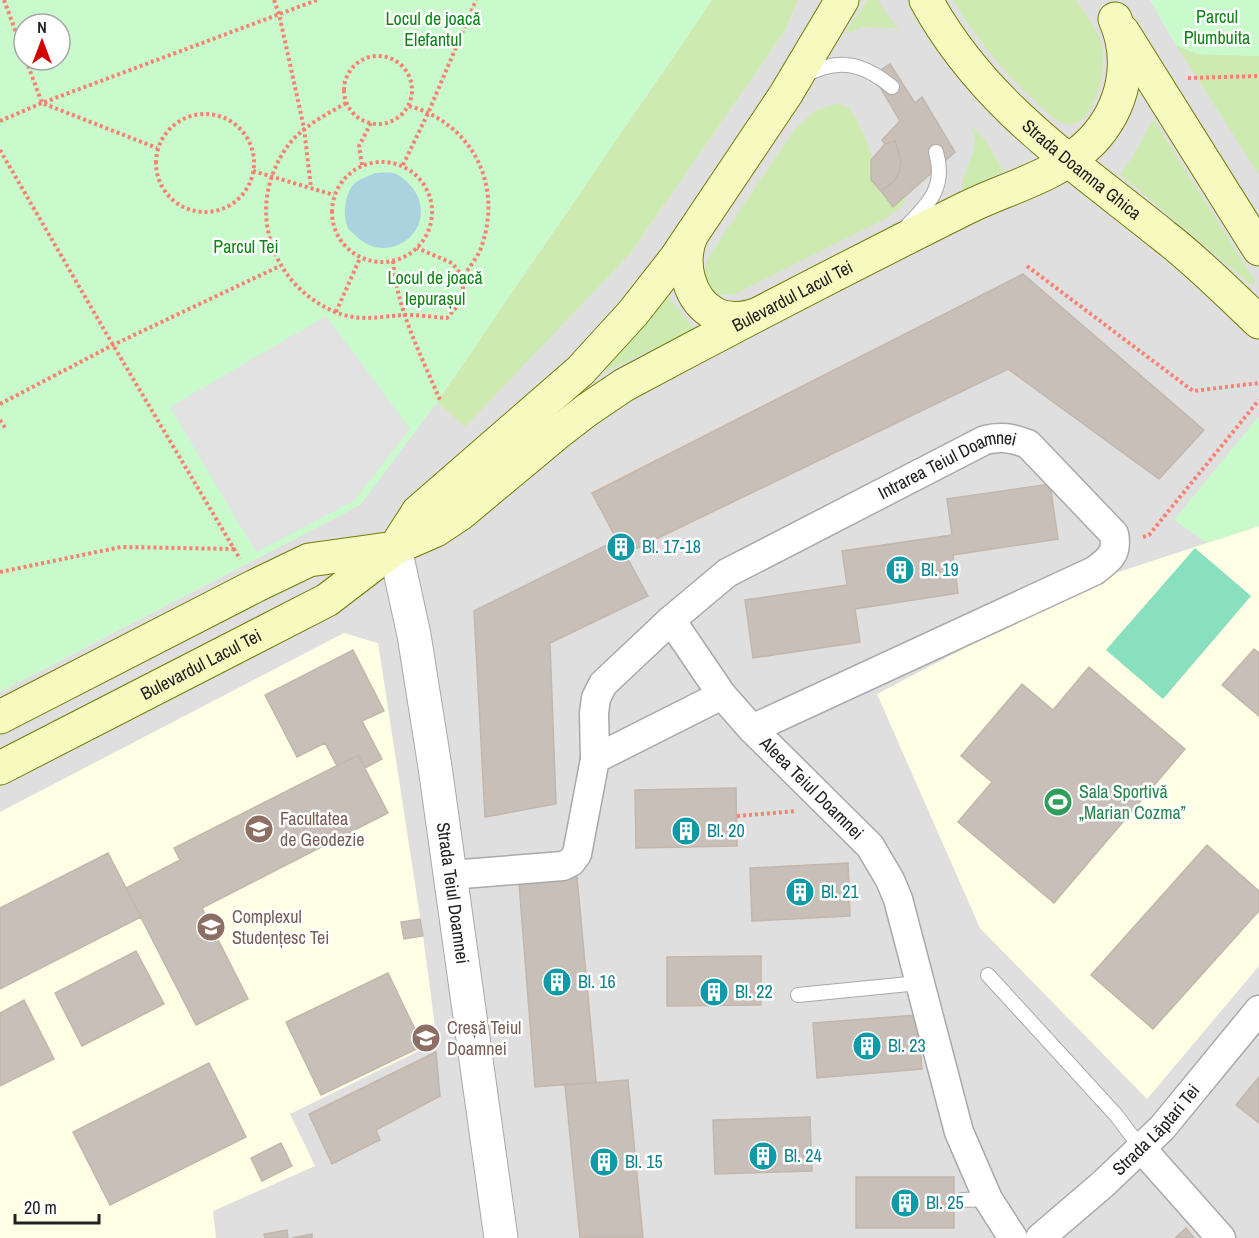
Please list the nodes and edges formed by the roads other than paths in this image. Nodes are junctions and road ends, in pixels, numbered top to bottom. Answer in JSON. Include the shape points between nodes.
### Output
{"nodes":[{"id":1,"x":842,"y":0,"type":"edge"},
{"id":2,"x":926,"y":0,"type":"edge"},
{"id":3,"x":1109,"y":10,"type":"edge"},
{"id":4,"x":892,"y":87,"type":"dead end"},
{"id":5,"x":786,"y":94,"type":"junction"},
{"id":6,"x":936,"y":152,"type":"dead end"},
{"id":7,"x":1068,"y":162,"type":"junction"},
{"id":8,"x":693,"y":232,"type":"junction"},
{"id":9,"x":1259,"y":249,"type":"edge"},
{"id":10,"x":882,"y":251,"type":"junction"},
{"id":11,"x":763,"y":312,"type":"junction"},
{"id":12,"x":1259,"y":322,"type":"edge"},
{"id":13,"x":395,"y":548,"type":"junction"},
{"id":14,"x":671,"y":620,"type":"junction"},
{"id":15,"x":722,"y":695,"type":"junction"},
{"id":16,"x":0,"y":717,"type":"edge"},
{"id":17,"x":752,"y":729,"type":"junction"},
{"id":18,"x":595,"y":759,"type":"junction"},
{"id":19,"x":0,"y":768,"type":"edge"},
{"id":20,"x":450,"y":875,"type":"junction"},
{"id":21,"x":988,"y":975,"type":"dead end"},
{"id":22,"x":919,"y":983,"type":"junction"},
{"id":23,"x":798,"y":995,"type":"dead end"},
{"id":24,"x":1259,"y":1010,"type":"edge"},
{"id":25,"x":1142,"y":1148,"type":"junction"},
{"id":26,"x":501,"y":1238,"type":"edge"},
{"id":27,"x":1013,"y":1238,"type":"edge"},
{"id":28,"x":1040,"y":1238,"type":"edge"},
{"id":29,"x":1221,"y":1238,"type":"edge"}],
"edges":[{"from":1,"to":5,"type":"main road","name":"Bulevardul Lacul Tei"},
{"from":2,"to":7,"type":"main road","name":"Strada Doamna Ghica","via":[[978,77]]},
{"from":3,"to":7,"type":"main road","name":"Bulevardul Lacul Tei","via":[[1120,33],[1123,52],[1119,101],[1099,133]]},
{"from":3,"to":9,"type":"main road"},
{"from":4,"to":5,"type":"lane","via":[[864,68],[837,65],[805,76]]},
{"from":5,"to":8,"type":"main road","name":"Bulevardul Lacul Tei"},
{"from":6,"to":10,"type":"lane","via":[[940,174],[934,194]]},
{"from":7,"to":10,"type":"main road","name":"Bulevardul Lacul Tei"},
{"from":7,"to":12,"type":"main road","name":"Strada Doamna Ghica","via":[[1167,238]]},
{"from":8,"to":11,"type":"main road","via":[[686,265],[699,300],[715,314],[727,318]]},
{"from":8,"to":13,"type":"main road","name":"Bulevardul Lacul Tei","via":[[606,344],[418,512]]},
{"from":10,"to":11,"type":"main road","name":"Bulevardul Lacul Tei"},
{"from":11,"to":13,"type":"main road","name":"Bulevardul Lacul Tei","via":[[624,385],[556,434],[460,514],[436,530]]},
{"from":13,"to":16,"type":"main road","name":"Bulevardul Lacul Tei","via":[[309,560]]},
{"from":13,"to":19,"type":"main road","name":"Bulevardul Lacul Tei","via":[[327,600]]},
{"from":13,"to":20,"type":"street","name":"Strada Teiul Doamnei","via":[[414,635]]},
{"from":14,"to":15,"type":"street","name":"Aleea Teiul Doamnei"},
{"from":14,"to":17,"type":"street","name":"Intrarea Teiul Doamnei","via":[[727,573],[996,437],[1028,444],[1114,534],[1116,545],[1109,560],[1094,572]]},
{"from":14,"to":18,"type":"street","name":"Intrarea Teiul Doamnei","via":[[603,684],[594,713]]},
{"from":15,"to":17,"type":"street","name":"Aleea Teiul Doamnei"},
{"from":15,"to":18,"type":"street"},
{"from":17,"to":22,"type":"street","name":"Aleea Teiul Doamnei","via":[[870,846],[898,899]]},
{"from":18,"to":20,"type":"street","via":[[578,854],[571,862],[563,866]]},
{"from":20,"to":26,"type":"street","name":"Strada Teiul Doamnei"},
{"from":21,"to":25,"type":"lane"},
{"from":22,"to":23,"type":"lane"},
{"from":22,"to":27,"type":"street","name":"Aleea Teiul Doamnei","via":[[975,1199]]},
{"from":24,"to":25,"type":"street","name":"Strada Lăptari Tei"},
{"from":25,"to":28,"type":"street","name":"Strada Lăptari Tei"},
{"from":25,"to":29,"type":"street"}]}
